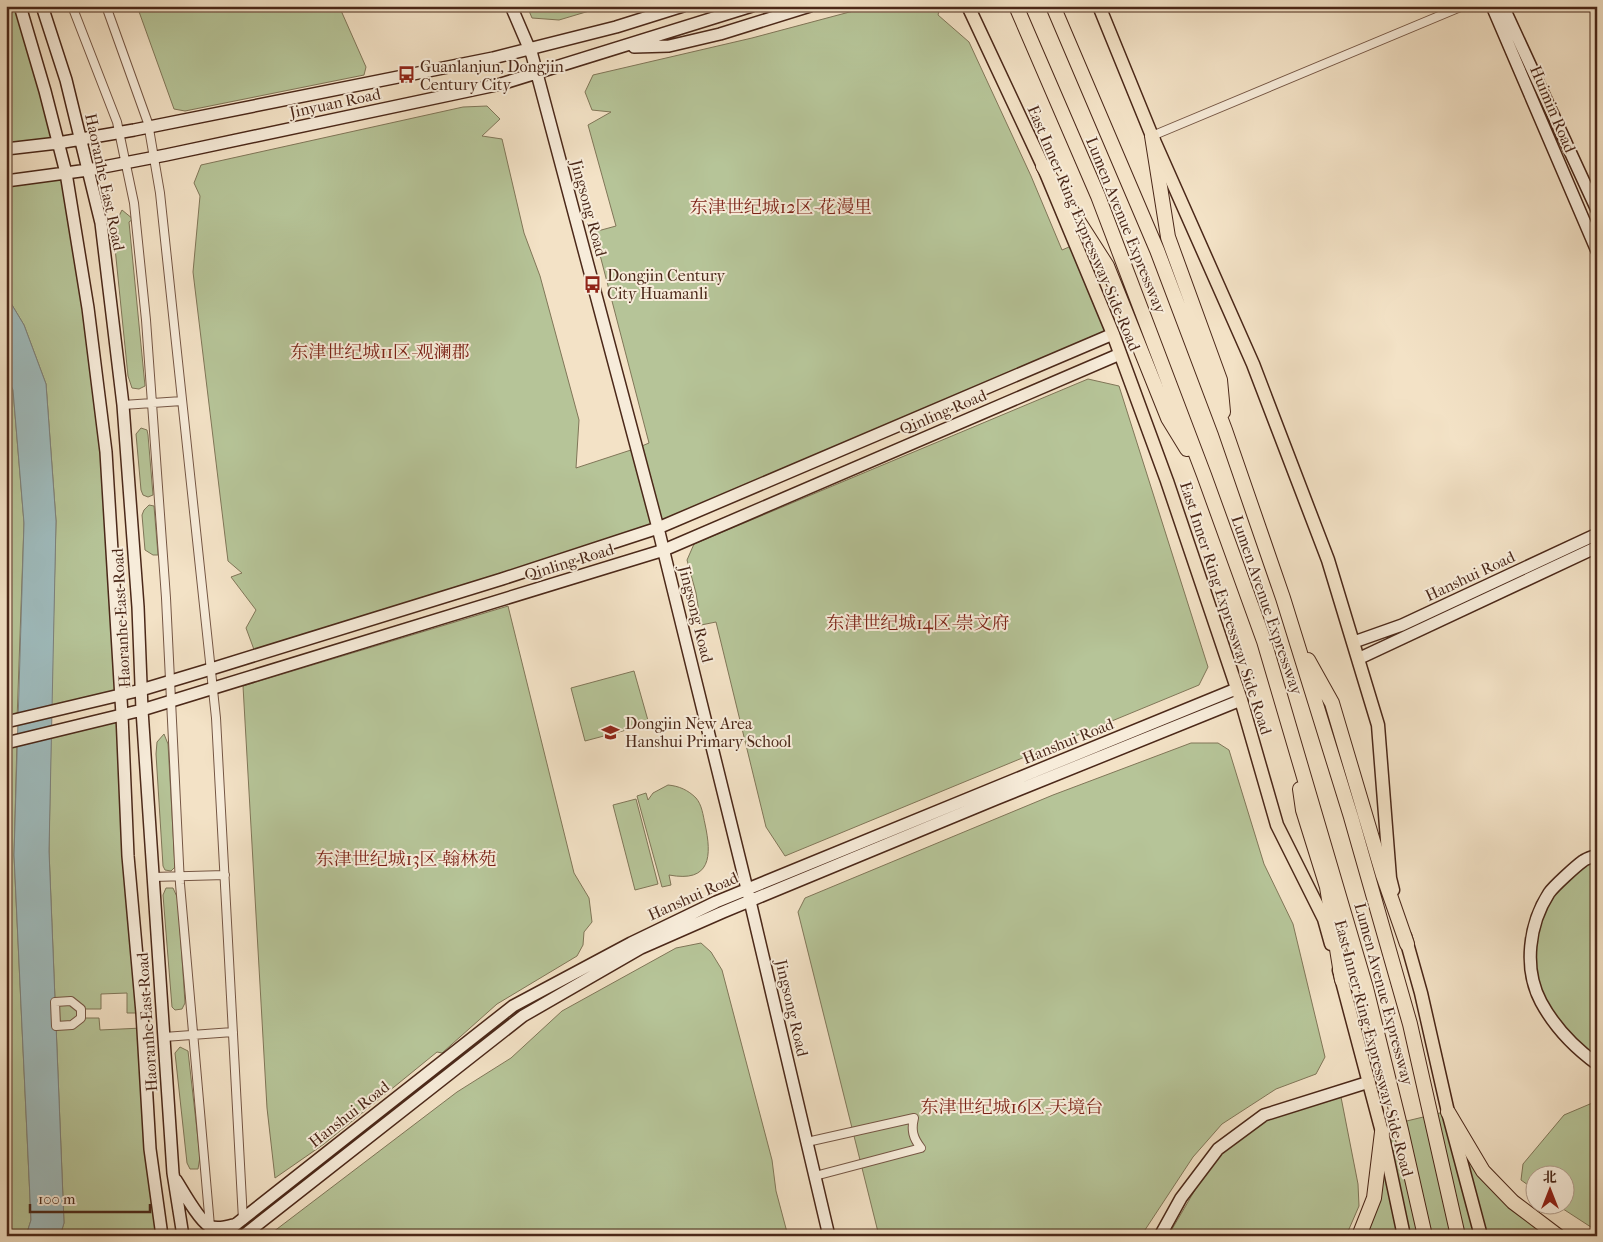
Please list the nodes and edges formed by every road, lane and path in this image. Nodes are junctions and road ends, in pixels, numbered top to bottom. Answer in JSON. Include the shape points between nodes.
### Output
{"nodes":[{"id":1,"x":20,"y":6,"type":"edge"},
{"id":2,"x":42,"y":6,"type":"edge"},
{"id":3,"x":72,"y":6,"type":"edge"},
{"id":4,"x":106,"y":6,"type":"edge"},
{"id":5,"x":511,"y":6,"type":"edge"},
{"id":6,"x":657,"y":6,"type":"edge"},
{"id":7,"x":683,"y":6,"type":"edge"},
{"id":8,"x":752,"y":6,"type":"edge"},
{"id":9,"x":810,"y":6,"type":"edge"},
{"id":10,"x":968,"y":6,"type":"edge"},
{"id":11,"x":1016,"y":6,"type":"edge"},
{"id":12,"x":1053,"y":6,"type":"edge"},
{"id":13,"x":1099,"y":6,"type":"edge"},
{"id":14,"x":1463,"y":6,"type":"edge"},
{"id":15,"x":1492,"y":6,"type":"edge"},
{"id":16,"x":1503,"y":6,"type":"edge"},
{"id":17,"x":616,"y":27,"type":"junction"},
{"id":18,"x":620,"y":47,"type":"junction"},
{"id":19,"x":529,"y":49,"type":"junction"},
{"id":20,"x":536,"y":73,"type":"junction"},
{"id":21,"x":149,"y":128,"type":"junction"},
{"id":22,"x":120,"y":133,"type":"junction"},
{"id":23,"x":1152,"y":136,"type":"junction"},
{"id":24,"x":80,"y":139,"type":"junction"},
{"id":25,"x":58,"y":143,"type":"junction"},
{"id":26,"x":9,"y":149,"type":"edge"},
{"id":27,"x":154,"y":157,"type":"junction"},
{"id":28,"x":126,"y":162,"type":"junction"},
{"id":29,"x":1043,"y":166,"type":"junction"},
{"id":30,"x":88,"y":170,"type":"junction"},
{"id":31,"x":66,"y":173,"type":"junction"},
{"id":32,"x":11,"y":181,"type":"edge"},
{"id":33,"x":1597,"y":210,"type":"edge"},
{"id":34,"x":1597,"y":251,"type":"edge"},
{"id":35,"x":1113,"y":334,"type":"junction"},
{"id":36,"x":1120,"y":354,"type":"junction"},
{"id":37,"x":182,"y":401,"type":"junction"},
{"id":38,"x":152,"y":403,"type":"junction"},
{"id":39,"x":123,"y":405,"type":"junction"},
{"id":40,"x":1225,"y":430,"type":"junction"},
{"id":41,"x":1204,"y":475,"type":"junction"},
{"id":42,"x":658,"y":528,"type":"junction"},
{"id":43,"x":1597,"y":534,"type":"edge"},
{"id":44,"x":1597,"y":547,"type":"edge"},
{"id":45,"x":664,"y":550,"type":"junction"},
{"id":46,"x":1295,"y":638,"type":"junction"},
{"id":47,"x":1354,"y":642,"type":"junction"},
{"id":48,"x":1360,"y":658,"type":"junction"},
{"id":49,"x":211,"y":669,"type":"junction"},
{"id":50,"x":170,"y":681,"type":"junction"},
{"id":51,"x":213,"y":688,"type":"junction"},
{"id":52,"x":141,"y":690,"type":"junction"},
{"id":53,"x":120,"y":695,"type":"junction"},
{"id":54,"x":1239,"y":695,"type":"junction"},
{"id":55,"x":171,"y":701,"type":"junction"},
{"id":56,"x":142,"y":710,"type":"junction"},
{"id":57,"x":122,"y":715,"type":"junction"},
{"id":58,"x":6,"y":722,"type":"edge"},
{"id":59,"x":6,"y":743,"type":"edge"},
{"id":60,"x":1294,"y":744,"type":"junction"},
{"id":61,"x":1597,"y":855,"type":"edge"},
{"id":62,"x":225,"y":875,"type":"junction"},
{"id":63,"x":180,"y":876,"type":"junction"},
{"id":64,"x":153,"y":878,"type":"junction"},
{"id":65,"x":749,"y":895,"type":"junction"},
{"id":66,"x":1407,"y":944,"type":"junction"},
{"id":67,"x":1342,"y":980,"type":"junction"},
{"id":68,"x":233,"y":1032,"type":"junction"},
{"id":69,"x":193,"y":1035,"type":"junction"},
{"id":70,"x":164,"y":1037,"type":"junction"},
{"id":71,"x":1597,"y":1064,"type":"edge"},
{"id":72,"x":1369,"y":1082,"type":"junction"},
{"id":73,"x":1448,"y":1112,"type":"junction"},
{"id":74,"x":1382,"y":1132,"type":"junction"},
{"id":75,"x":807,"y":1142,"type":"junction"},
{"id":76,"x":173,"y":1173,"type":"junction"},
{"id":77,"x":815,"y":1176,"type":"junction"},
{"id":78,"x":240,"y":1222,"type":"junction"},
{"id":79,"x":210,"y":1226,"type":"junction"},
{"id":80,"x":247,"y":1234,"type":"edge"},
{"id":81,"x":162,"y":1236,"type":"edge"},
{"id":82,"x":183,"y":1236,"type":"edge"},
{"id":83,"x":221,"y":1236,"type":"edge"},
{"id":84,"x":829,"y":1236,"type":"edge"},
{"id":85,"x":1160,"y":1236,"type":"edge"},
{"id":86,"x":1359,"y":1236,"type":"edge"},
{"id":87,"x":1404,"y":1236,"type":"edge"},
{"id":88,"x":1425,"y":1236,"type":"edge"},
{"id":89,"x":1458,"y":1236,"type":"edge"},
{"id":90,"x":1480,"y":1236,"type":"edge"},
{"id":91,"x":1558,"y":1236,"type":"edge"}],
"edges":[{"from":1,"to":25,"type":"main road","name":"Haoranhe East Road"},
{"from":2,"to":24,"type":"main road","name":"Haoranhe East Road","via":[[66,80]]},
{"from":3,"to":22,"type":"street"},
{"from":4,"to":21,"type":"street"},
{"from":5,"to":19,"type":"main road","name":"Jingsong Road"},
{"from":6,"to":17,"type":"main road"},
{"from":7,"to":17,"type":"main road","name":"Jinyuan Road"},
{"from":8,"to":18,"type":"main road","name":"Jinyuan Road"},
{"from":9,"to":18,"type":"main road","via":[[669,46]]},
{"from":10,"to":29,"type":"main road","name":"East Inner Ring Expressway Side Road"},
{"from":11,"to":41,"type":"highway","name":"Lumen Avenue Expressway","via":[[1098,196]]},
{"from":12,"to":40,"type":"highway","name":"Lumen Avenue Expressway","via":[[1157,250]]},
{"from":13,"to":23,"type":"main road"},
{"from":14,"to":23,"type":"street"},
{"from":15,"to":34,"type":"main road","name":"Huimin Road"},
{"from":16,"to":33,"type":"main road","name":"Huimin Road"},
{"from":17,"to":19,"type":"main road","name":"Jinyuan Road"},
{"from":18,"to":20,"type":"main road","name":"Jinyuan Road"},
{"from":19,"to":20,"type":"main road","name":"Jingsong Road"},
{"from":19,"to":21,"type":"main road","name":"Jinyuan Road"},
{"from":20,"to":27,"type":"main road","name":"Jinyuan Road","via":[[501,84]]},
{"from":20,"to":42,"type":"main road","name":"Jingsong Road"},
{"from":21,"to":22,"type":"main road","name":"Jinyuan Road"},
{"from":21,"to":27,"type":"street"},
{"from":22,"to":24,"type":"main road","name":"Jinyuan Road"},
{"from":22,"to":28,"type":"street"},
{"from":23,"to":40,"type":"highway","via":[[1168,237],[1220,380]]},
{"from":23,"to":47,"type":"main road","via":[[1253,364],[1328,560]]},
{"from":24,"to":25,"type":"main road","name":"Jinyuan Road"},
{"from":24,"to":30,"type":"main road","name":"Haoranhe East Road"},
{"from":25,"to":26,"type":"main road","name":"Jinyuan Road"},
{"from":25,"to":31,"type":"main road","name":"Haoranhe East Road"},
{"from":27,"to":28,"type":"main road","name":"Jinyuan Road"},
{"from":27,"to":37,"type":"street"},
{"from":28,"to":30,"type":"main road","name":"Jinyuan Road"},
{"from":28,"to":38,"type":"street","via":[[134,202]]},
{"from":29,"to":35,"type":"main road","name":"East Inner Ring Expressway Side Road"},
{"from":29,"to":41,"type":"highway","via":[[1107,266],[1168,418]]},
{"from":30,"to":31,"type":"main road","name":"Jinyuan Road"},
{"from":30,"to":39,"type":"main road","name":"Haoranhe East Road","via":[[101,223]]},
{"from":31,"to":32,"type":"main road","name":"Jinyuan Road"},
{"from":31,"to":53,"type":"main road","name":"Haoranhe East Road","via":[[88,308],[106,452]]},
{"from":35,"to":36,"type":"main road","name":"East Inner Ring Expressway Side Road"},
{"from":35,"to":42,"type":"main road","name":"Qinling Road"},
{"from":36,"to":45,"type":"main road","name":"Qinling Road"},
{"from":36,"to":54,"type":"main road","name":"East Inner Ring Expressway Side Road","via":[[1167,481]]},
{"from":37,"to":38,"type":"street"},
{"from":37,"to":49,"type":"street"},
{"from":38,"to":39,"type":"street"},
{"from":38,"to":50,"type":"street"},
{"from":39,"to":52,"type":"main road","name":"Haoranhe East Road"},
{"from":40,"to":46,"type":"highway","name":"Lumen Avenue Expressway"},
{"from":41,"to":60,"type":"highway","name":"Lumen Avenue Expressway","via":[[1264,641]]},
{"from":42,"to":45,"type":"main road","name":"Jingsong Road"},
{"from":42,"to":49,"type":"main road","name":"Qinling Road"},
{"from":43,"to":47,"type":"main road","name":"Hanshui Road","via":[[1402,625]]},
{"from":44,"to":48,"type":"main road","name":"Hanshui Road"},
{"from":45,"to":51,"type":"main road","name":"Qinling Road"},
{"from":45,"to":65,"type":"main road","name":"Jingsong Road"},
{"from":46,"to":66,"type":"highway","via":[[1332,703]]},
{"from":46,"to":89,"type":"highway","name":"Lumen Avenue Expressway","via":[[1351,817],[1410,1024]]},
{"from":47,"to":48,"type":"main road"},
{"from":48,"to":66,"type":"main road","via":[[1378,724],[1390,878]]},
{"from":49,"to":50,"type":"main road","name":"Qinling Road"},
{"from":49,"to":51,"type":"street"},
{"from":50,"to":52,"type":"main road","name":"Qinling Road"},
{"from":50,"to":55,"type":"street"},
{"from":51,"to":55,"type":"main road","name":"Qinling Road"},
{"from":51,"to":62,"type":"street"},
{"from":52,"to":53,"type":"main road","name":"Qinling Road"},
{"from":52,"to":56,"type":"main road","name":"Haoranhe East Road"},
{"from":53,"to":57,"type":"main road","name":"Haoranhe East Road"},
{"from":53,"to":58,"type":"main road","name":"Qinling Road"},
{"from":54,"to":65,"type":"main road","name":"Hanshui Road"},
{"from":54,"to":67,"type":"main road","name":"East Inner Ring Expressway Side Road","via":[[1277,825],[1324,919]]},
{"from":55,"to":56,"type":"main road","name":"Qinling Road"},
{"from":55,"to":63,"type":"street"},
{"from":56,"to":57,"type":"main road","name":"Qinling Road"},
{"from":56,"to":64,"type":"main road","name":"Haoranhe East Road"},
{"from":57,"to":59,"type":"main road","name":"Qinling Road"},
{"from":57,"to":81,"type":"main road","name":"Haoranhe East Road","via":[[128,856],[150,1149]]},
{"from":60,"to":67,"type":"highway","via":[[1303,810],[1327,887]]},
{"from":60,"to":88,"type":"highway","name":"Lumen Avenue Expressway","via":[[1366,988]]},
{"from":61,"to":71,"type":"main road","via":[[1583,861],[1550,891],[1533,926],[1530,969],[1540,1001],[1557,1026]]},
{"from":62,"to":63,"type":"street"},
{"from":62,"to":68,"type":"street"},
{"from":63,"to":64,"type":"street"},
{"from":63,"to":69,"type":"street"},
{"from":64,"to":70,"type":"main road","name":"Haoranhe East Road"},
{"from":65,"to":75,"type":"main road","name":"Jingsong Road"},
{"from":65,"to":78,"type":"main road","name":"Hanshui Road","via":[[716,902],[513,1006]]},
{"from":65,"to":80,"type":"main road","name":"Hanshui Road","via":[[641,948],[523,1016]]},
{"from":66,"to":73,"type":"main road"},
{"from":67,"to":72,"type":"main road","name":"East Inner Ring Expressway Side Road"},
{"from":68,"to":69,"type":"street"},
{"from":68,"to":78,"type":"street"},
{"from":69,"to":70,"type":"street"},
{"from":69,"to":79,"type":"street"},
{"from":70,"to":76,"type":"main road","name":"Haoranhe East Road"},
{"from":72,"to":74,"type":"main road","name":"East Inner Ring Expressway Side Road"},
{"from":72,"to":85,"type":"main road","via":[[1264,1115],[1218,1149],[1182,1198]]},
{"from":73,"to":90,"type":"main road"},
{"from":73,"to":91,"type":"highway","via":[[1483,1172],[1513,1202]]},
{"from":74,"to":86,"type":"highway","via":[[1374,1198]]},
{"from":74,"to":87,"type":"main road","name":"East Inner Ring Expressway Side Road"},
{"from":75,"to":77,"type":"main road","name":"Jingsong Road"},
{"from":75,"to":77,"type":"street","via":[[914,1118],[912,1134],[920,1148]]},
{"from":76,"to":79,"type":"main road","via":[[195,1210]]},
{"from":76,"to":82,"type":"main road","name":"Haoranhe East Road"},
{"from":77,"to":84,"type":"main road","name":"Jingsong Road"},
{"from":78,"to":79,"type":"main road","via":[[223,1228]]},
{"from":78,"to":83,"type":"main road","name":"Hanshui Road"}]}
